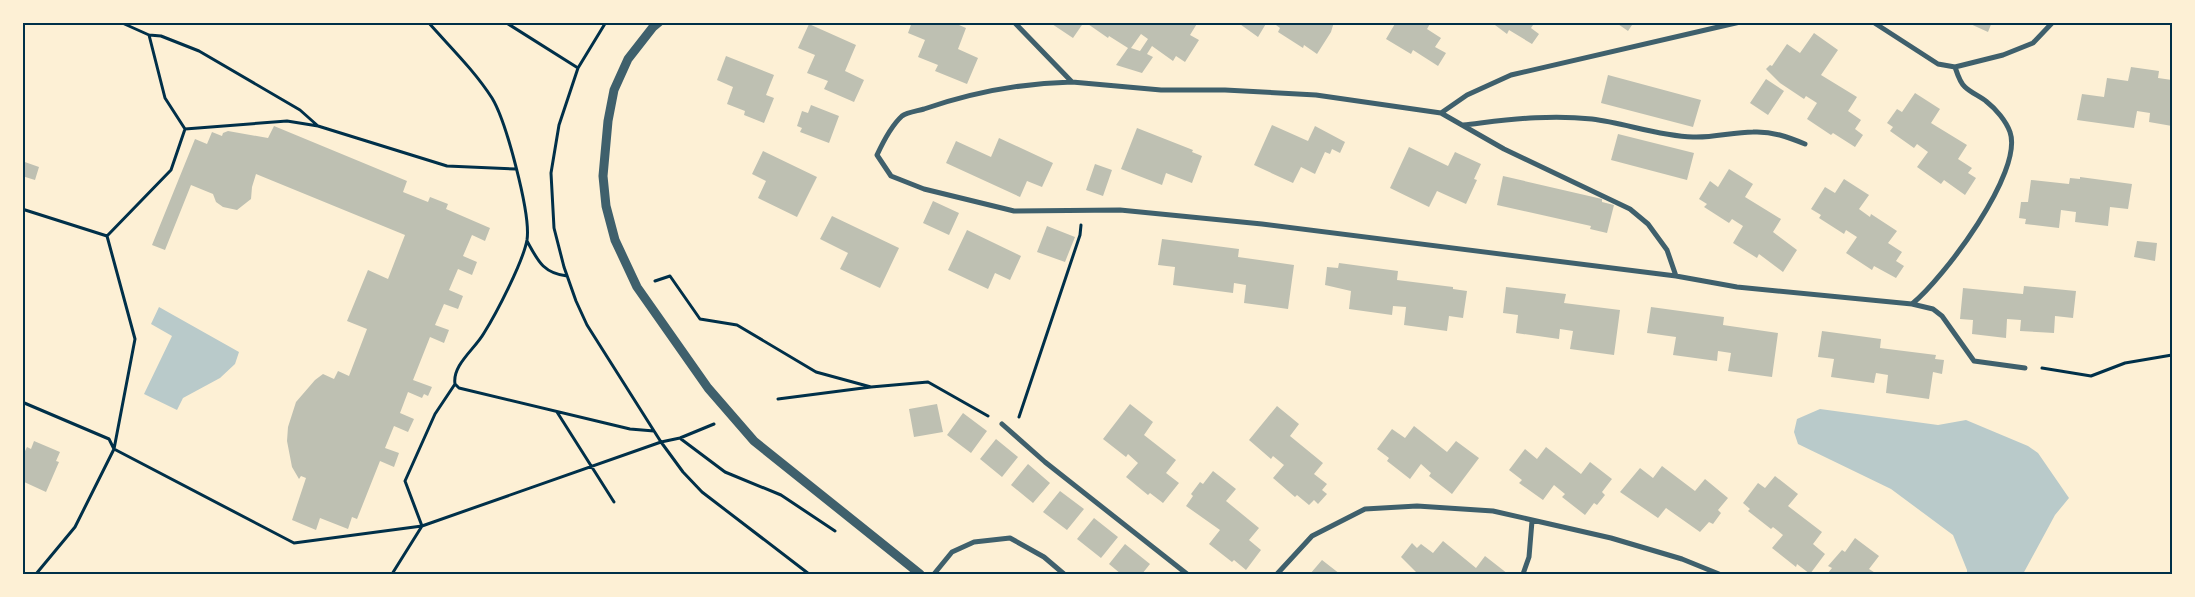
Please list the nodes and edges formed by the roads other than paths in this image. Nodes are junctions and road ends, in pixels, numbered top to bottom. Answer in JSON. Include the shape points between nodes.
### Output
{"nodes":[{"id":1,"x":659,"y":22,"type":"edge"},
{"id":2,"x":1014,"y":22,"type":"edge"},
{"id":3,"x":1740,"y":22,"type":"edge"},
{"id":4,"x":1873,"y":22,"type":"edge"},
{"id":5,"x":2053,"y":22,"type":"edge"},
{"id":6,"x":1955,"y":67,"type":"junction"},
{"id":7,"x":1072,"y":82,"type":"junction"},
{"id":8,"x":1441,"y":113,"type":"junction"},
{"id":9,"x":1463,"y":125,"type":"junction"},
{"id":10,"x":1805,"y":144,"type":"dead end"},
{"id":11,"x":1676,"y":276,"type":"junction"},
{"id":12,"x":1912,"y":304,"type":"junction"},
{"id":13,"x":2025,"y":368,"type":"road end"},
{"id":14,"x":1002,"y":424,"type":"road end"},
{"id":15,"x":1532,"y":521,"type":"junction"},
{"id":16,"x":920,"y":574,"type":"edge"},
{"id":17,"x":934,"y":574,"type":"edge"},
{"id":18,"x":1064,"y":574,"type":"edge"},
{"id":19,"x":1186,"y":574,"type":"edge"},
{"id":20,"x":1277,"y":574,"type":"edge"},
{"id":21,"x":1524,"y":574,"type":"edge"},
{"id":22,"x":1719,"y":574,"type":"edge"}],
"edges":[{"from":1,"to":16,"type":"street","via":[[628,59],[614,90],[604,167],[606,206],[615,240],[637,287],[708,388],[754,441]]},
{"from":2,"to":7,"type":"street"},
{"from":3,"to":8,"type":"street","via":[[1511,74],[1467,95]]},
{"from":4,"to":6,"type":"street","via":[[1938,64]]},
{"from":5,"to":6,"type":"street","via":[[2033,43],[2003,55]]},
{"from":6,"to":12,"type":"street","via":[[1964,86],[1987,102],[2005,122],[2011,134],[2010,157],[2002,184],[1969,237],[1924,295]]},
{"from":7,"to":8,"type":"street","via":[[1162,90],[1316,95]]},
{"from":7,"to":11,"type":"street","via":[[1038,83],[991,92],[942,102],[903,115],[886,136],[877,155],[891,176],[958,198],[1014,211],[1120,210],[1272,225]]},
{"from":8,"to":9,"type":"street"},
{"from":9,"to":10,"type":"street","via":[[1532,116],[1562,116],[1692,137],[1754,132],[1778,134]]},
{"from":9,"to":11,"type":"street","via":[[1504,149],[1630,209],[1648,224],[1667,250]]},
{"from":11,"to":12,"type":"street","via":[[1736,287]]},
{"from":12,"to":13,"type":"street","via":[[1942,316],[1974,361]]},
{"from":14,"to":19,"type":"street"},
{"from":15,"to":20,"type":"street","via":[[1474,509],[1417,506],[1365,509],[1312,536]]},
{"from":15,"to":21,"type":"street","via":[[1530,557]]},
{"from":15,"to":22,"type":"street","via":[[1611,538],[1682,559]]},
{"from":17,"to":18,"type":"street","via":[[952,552],[974,542],[1010,538],[1044,557]]}]}
